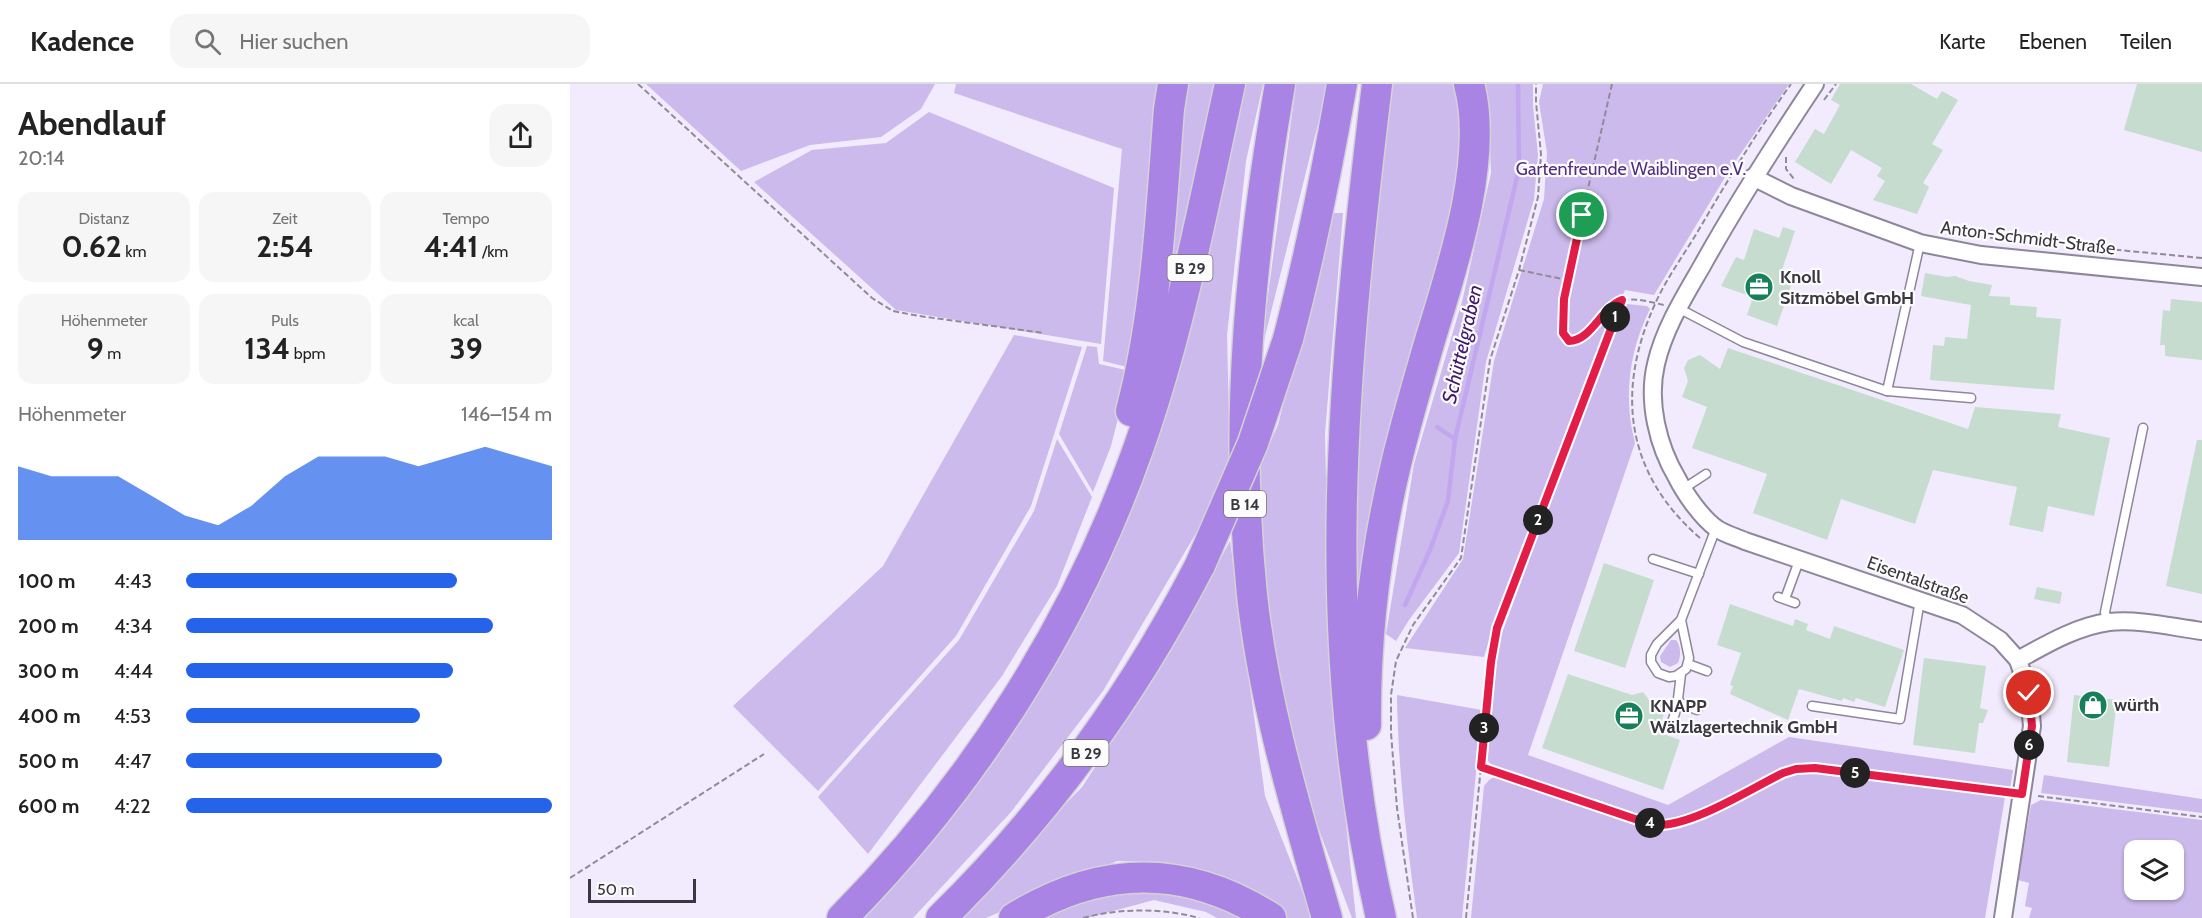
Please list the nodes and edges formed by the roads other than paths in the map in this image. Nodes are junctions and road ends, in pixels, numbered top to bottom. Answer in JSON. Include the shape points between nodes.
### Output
{"nodes":[{"id":1,"x":1173,"y":84,"type":"edge"},
{"id":2,"x":1230,"y":84,"type":"edge"},
{"id":3,"x":1280,"y":84,"type":"edge"},
{"id":4,"x":1342,"y":84,"type":"edge"},
{"id":5,"x":1377,"y":84,"type":"edge"},
{"id":6,"x":1469,"y":84,"type":"edge"},
{"id":7,"x":1815,"y":84,"type":"edge"},
{"id":8,"x":1753,"y":177,"type":"junction"},
{"id":9,"x":1920,"y":243,"type":"junction"},
{"id":10,"x":2202,"y":277,"type":"edge"},
{"id":11,"x":1678,"y":308,"type":"junction"},
{"id":12,"x":1887,"y":391,"type":"junction"},
{"id":13,"x":1971,"y":398,"type":"dead end"},
{"id":14,"x":2143,"y":428,"type":"dead end"},
{"id":15,"x":1138,"y":449,"type":"junction"},
{"id":16,"x":1706,"y":474,"type":"dead end"},
{"id":17,"x":1683,"y":489,"type":"junction"},
{"id":18,"x":1716,"y":528,"type":"junction"},
{"id":19,"x":1800,"y":558,"type":"junction"},
{"id":20,"x":1653,"y":559,"type":"dead end"},
{"id":21,"x":1699,"y":574,"type":"junction"},
{"id":22,"x":1920,"y":600,"type":"junction"},
{"id":23,"x":1795,"y":603,"type":"dead end"},
{"id":24,"x":1681,"y":620,"type":"junction"},
{"id":25,"x":2107,"y":622,"type":"junction"},
{"id":26,"x":2202,"y":631,"type":"edge"},
{"id":27,"x":2018,"y":660,"type":"junction"},
{"id":28,"x":1688,"y":664,"type":"junction"},
{"id":29,"x":1707,"y":671,"type":"dead end"},
{"id":30,"x":1681,"y":674,"type":"junction"},
{"id":31,"x":1678,"y":702,"type":"junction"},
{"id":32,"x":1812,"y":705,"type":"dead end"},
{"id":33,"x":1697,"y":710,"type":"dead end"},
{"id":34,"x":1670,"y":728,"type":"dead end"},
{"id":35,"x":1356,"y":784,"type":"junction"},
{"id":36,"x":842,"y":918,"type":"edge"},
{"id":37,"x":941,"y":918,"type":"edge"},
{"id":38,"x":1014,"y":918,"type":"edge"},
{"id":39,"x":1271,"y":918,"type":"edge"},
{"id":40,"x":1327,"y":918,"type":"edge"},
{"id":41,"x":1381,"y":918,"type":"edge"},
{"id":42,"x":2003,"y":918,"type":"edge"}],
"edges":[{"from":1,"to":15,"type":"highway","via":[[1152,298],[1131,413]]},
{"from":2,"to":15,"type":"highway","number":"B 29","via":[[1182,300]]},
{"from":3,"to":40,"type":"highway","number":"B 14","via":[[1252,273],[1243,433],[1246,510],[1252,597],[1264,673]]},
{"from":4,"to":37,"type":"highway","number":"B 29","bridge":true,"via":[[1308,261],[1288,339],[1253,443],[1200,565],[1152,653],[1086,752],[1004,854]]},
{"from":5,"to":35,"type":"highway","via":[[1349,345],[1341,496],[1341,614]]},
{"from":6,"to":35,"type":"highway","via":[[1474,138],[1469,188],[1458,243],[1384,514],[1367,640],[1367,751]]},
{"from":7,"to":8,"type":"street","name":"Eisentalstraße"},
{"from":8,"to":9,"type":"street","name":"Anton-Schmidt-Straße","via":[[1791,196]]},
{"from":8,"to":11,"type":"street","name":"Eisentalstraße"},
{"from":9,"to":10,"type":"street","name":"Anton-Schmidt-Straße","via":[[1981,255]]},
{"from":9,"to":12,"type":"lane"},
{"from":11,"to":12,"type":"lane","via":[[1743,342]]},
{"from":11,"to":17,"type":"street","name":"Eisentalstraße","via":[[1655,366],[1653,402],[1658,434]]},
{"from":12,"to":13,"type":"lane"},
{"from":14,"to":25,"type":"lane","via":[[2105,612]]},
{"from":15,"to":36,"type":"highway","number":"B 29","via":[[1085,574],[1027,680],[986,744],[917,836]]},
{"from":16,"to":17,"type":"lane"},
{"from":17,"to":18,"type":"street","name":"Eisentalstraße"},
{"from":18,"to":19,"type":"street","name":"Eisentalstraße"},
{"from":18,"to":21,"type":"lane"},
{"from":19,"to":22,"type":"street","name":"Eisentalstraße"},
{"from":19,"to":23,"type":"lane","via":[[1782,598]]},
{"from":20,"to":21,"type":"lane"},
{"from":21,"to":24,"type":"lane"},
{"from":22,"to":27,"type":"street","name":"Eisentalstraße","via":[[1962,615],[1988,630]]},
{"from":22,"to":32,"type":"lane","via":[[1900,718]]},
{"from":24,"to":28,"type":"lane"},
{"from":24,"to":30,"type":"lane","via":[[1651,655],[1658,673],[1669,677]]},
{"from":25,"to":26,"type":"street","via":[[2136,621]]},
{"from":25,"to":27,"type":"street","via":[[2055,640]]},
{"from":27,"to":42,"type":"street","name":"Eisentalstraße","via":[[2029,693],[2032,726]]},
{"from":28,"to":29,"type":"lane"},
{"from":28,"to":30,"type":"lane"},
{"from":30,"to":31,"type":"lane"},
{"from":31,"to":33,"type":"lane"},
{"from":31,"to":34,"type":"lane"},
{"from":35,"to":41,"type":"highway"},
{"from":38,"to":39,"type":"highway","via":[[1072,889],[1141,878],[1192,882],[1221,891]]}]}
